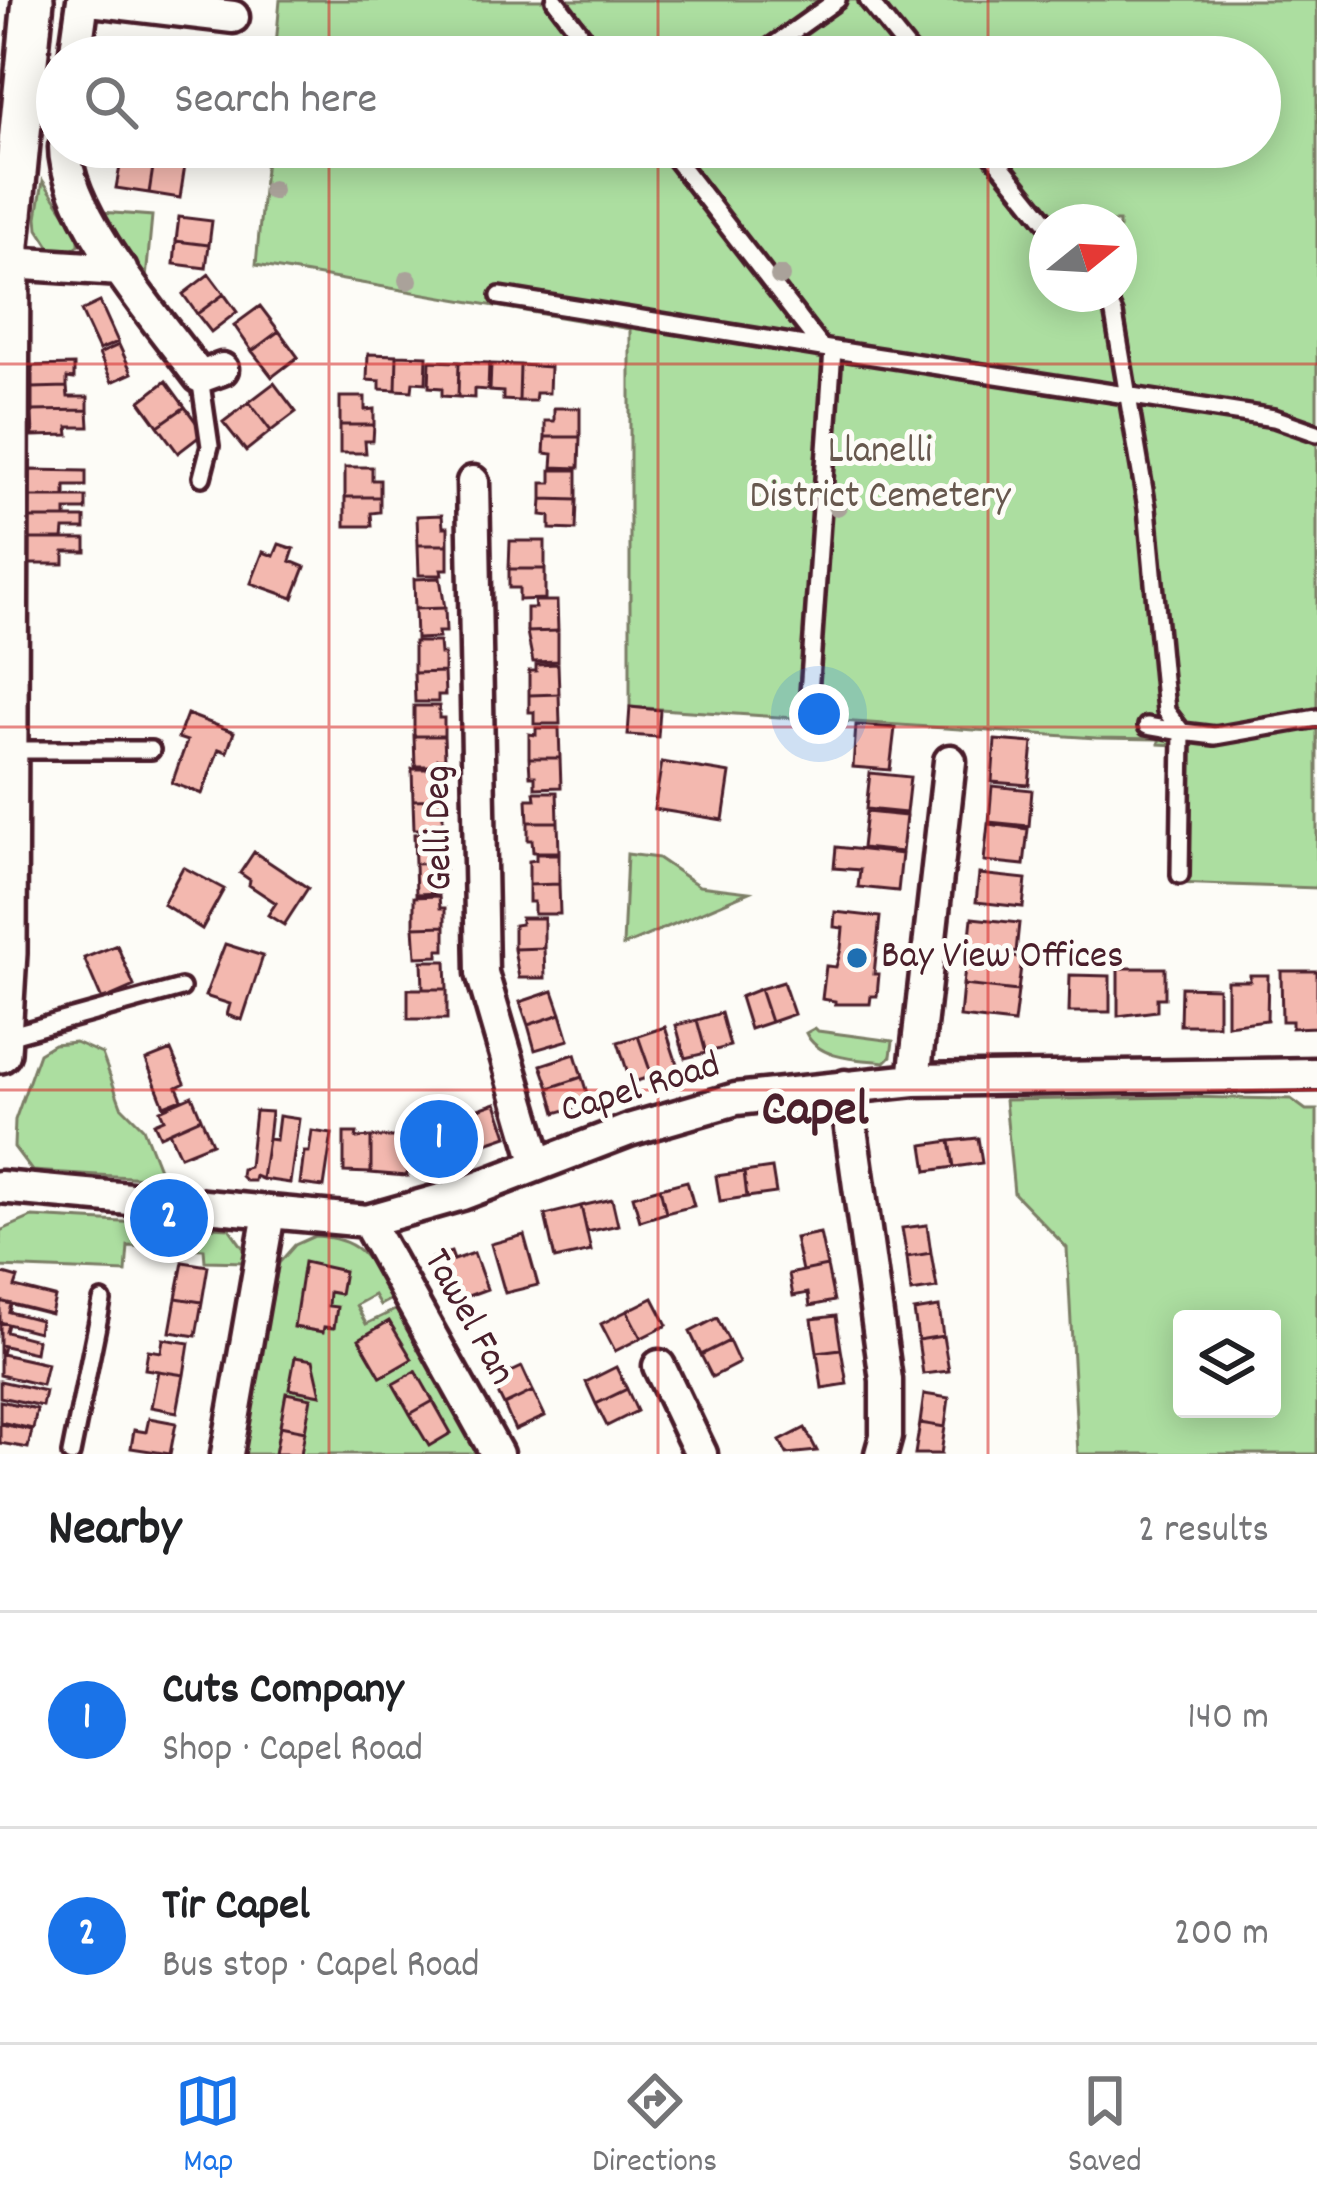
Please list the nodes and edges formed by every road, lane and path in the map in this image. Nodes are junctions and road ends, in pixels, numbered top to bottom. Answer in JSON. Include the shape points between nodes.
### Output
{"nodes":[{"id":1,"x":33,"y":0,"type":"edge"},
{"id":2,"x":87,"y":0,"type":"edge"},
{"id":3,"x":555,"y":0,"type":"edge"},
{"id":4,"x":836,"y":0,"type":"edge"},
{"id":5,"x":868,"y":0,"type":"edge"},
{"id":6,"x":233,"y":17,"type":"dead end"},
{"id":7,"x":79,"y":36,"type":"edge"},
{"id":8,"x":582,"y":36,"type":"edge"},
{"id":9,"x":786,"y":36,"type":"edge"},
{"id":10,"x":897,"y":36,"type":"edge"},
{"id":11,"x":67,"y":168,"type":"edge"},
{"id":12,"x":683,"y":168,"type":"edge"},
{"id":13,"x":1003,"y":168,"type":"edge"},
{"id":14,"x":1032,"y":204,"type":"edge"},
{"id":15,"x":6,"y":251,"type":"edge"},
{"id":16,"x":122,"y":270,"type":"junction"},
{"id":17,"x":500,"y":296,"type":"dead end"},
{"id":18,"x":1113,"y":312,"type":"edge"},
{"id":19,"x":828,"y":349,"type":"junction"},
{"id":20,"x":211,"y":373,"type":"joint"},
{"id":21,"x":1125,"y":396,"type":"junction"},
{"id":22,"x":1317,"y":433,"type":"edge"},
{"id":23,"x":202,"y":477,"type":"dead end"},
{"id":24,"x":472,"y":482,"type":"dead end"},
{"id":25,"x":3,"y":678,"type":"edge"},
{"id":26,"x":808,"y":694,"type":"dead end"},
{"id":27,"x":1317,"y":718,"type":"edge"},
{"id":28,"x":1147,"y":726,"type":"dead end"},
{"id":29,"x":1182,"y":732,"type":"junction"},
{"id":30,"x":6,"y":750,"type":"junction"},
{"id":31,"x":151,"y":750,"type":"dead end"},
{"id":32,"x":950,"y":761,"type":"dead end"},
{"id":33,"x":1180,"y":875,"type":"dead end"},
{"id":34,"x":181,"y":988,"type":"dead end"},
{"id":35,"x":1,"y":1045,"type":"edge"},
{"id":36,"x":1317,"y":1074,"type":"edge"},
{"id":37,"x":914,"y":1080,"type":"junction"},
{"id":38,"x":845,"y":1086,"type":"junction"},
{"id":39,"x":538,"y":1165,"type":"junction"},
{"id":40,"x":0,"y":1187,"type":"edge"},
{"id":41,"x":269,"y":1214,"type":"junction"},
{"id":42,"x":367,"y":1221,"type":"junction"},
{"id":43,"x":102,"y":1300,"type":"dead end"},
{"id":44,"x":659,"y":1366,"type":"dead end"},
{"id":45,"x":71,"y":1454,"type":"edge"},
{"id":46,"x":227,"y":1454,"type":"edge"},
{"id":47,"x":497,"y":1454,"type":"edge"},
{"id":48,"x":701,"y":1454,"type":"edge"},
{"id":49,"x":881,"y":1454,"type":"edge"}],
"edges":[{"from":1,"to":15,"type":"street"},
{"from":2,"to":6,"type":"street"},
{"from":2,"to":7,"type":"street"},
{"from":3,"to":8,"type":"lane"},
{"from":4,"to":9,"type":"lane"},
{"from":5,"to":10,"type":"lane"},
{"from":11,"to":16,"type":"street"},
{"from":12,"to":19,"type":"lane"},
{"from":13,"to":14,"type":"lane"},
{"from":15,"to":16,"type":"street"},
{"from":15,"to":25,"type":"street"},
{"from":16,"to":20,"type":"street"},
{"from":17,"to":19,"type":"lane"},
{"from":18,"to":21,"type":"lane"},
{"from":19,"to":21,"type":"lane"},
{"from":19,"to":26,"type":"lane"},
{"from":20,"to":23,"type":"lane"},
{"from":21,"to":22,"type":"lane","via":[[1274,418]]},
{"from":21,"to":29,"type":"lane","via":[[1148,508],[1166,711]]},
{"from":24,"to":39,"type":"street","name":"Gelli Deg","via":[[482,973]]},
{"from":25,"to":30,"type":"street"},
{"from":27,"to":29,"type":"lane","via":[[1215,736]]},
{"from":28,"to":29,"type":"lane"},
{"from":29,"to":33,"type":"lane"},
{"from":30,"to":31,"type":"lane"},
{"from":30,"to":35,"type":"street"},
{"from":32,"to":37,"type":"street"},
{"from":34,"to":35,"type":"lane"},
{"from":36,"to":37,"type":"street","name":"Capel Road"},
{"from":37,"to":38,"type":"street","name":"Capel Road"},
{"from":38,"to":39,"type":"street","name":"Capel Road","via":[[736,1099]]},
{"from":38,"to":49,"type":"street","via":[[886,1380]]},
{"from":39,"to":42,"type":"street","name":"Capel Road"},
{"from":40,"to":41,"type":"street","name":"Capel Road"},
{"from":41,"to":42,"type":"street","name":"Capel Road"},
{"from":41,"to":46,"type":"street"},
{"from":42,"to":47,"type":"street","name":"Tawel Fan"},
{"from":43,"to":45,"type":"lane"},
{"from":44,"to":48,"type":"street"}]}
